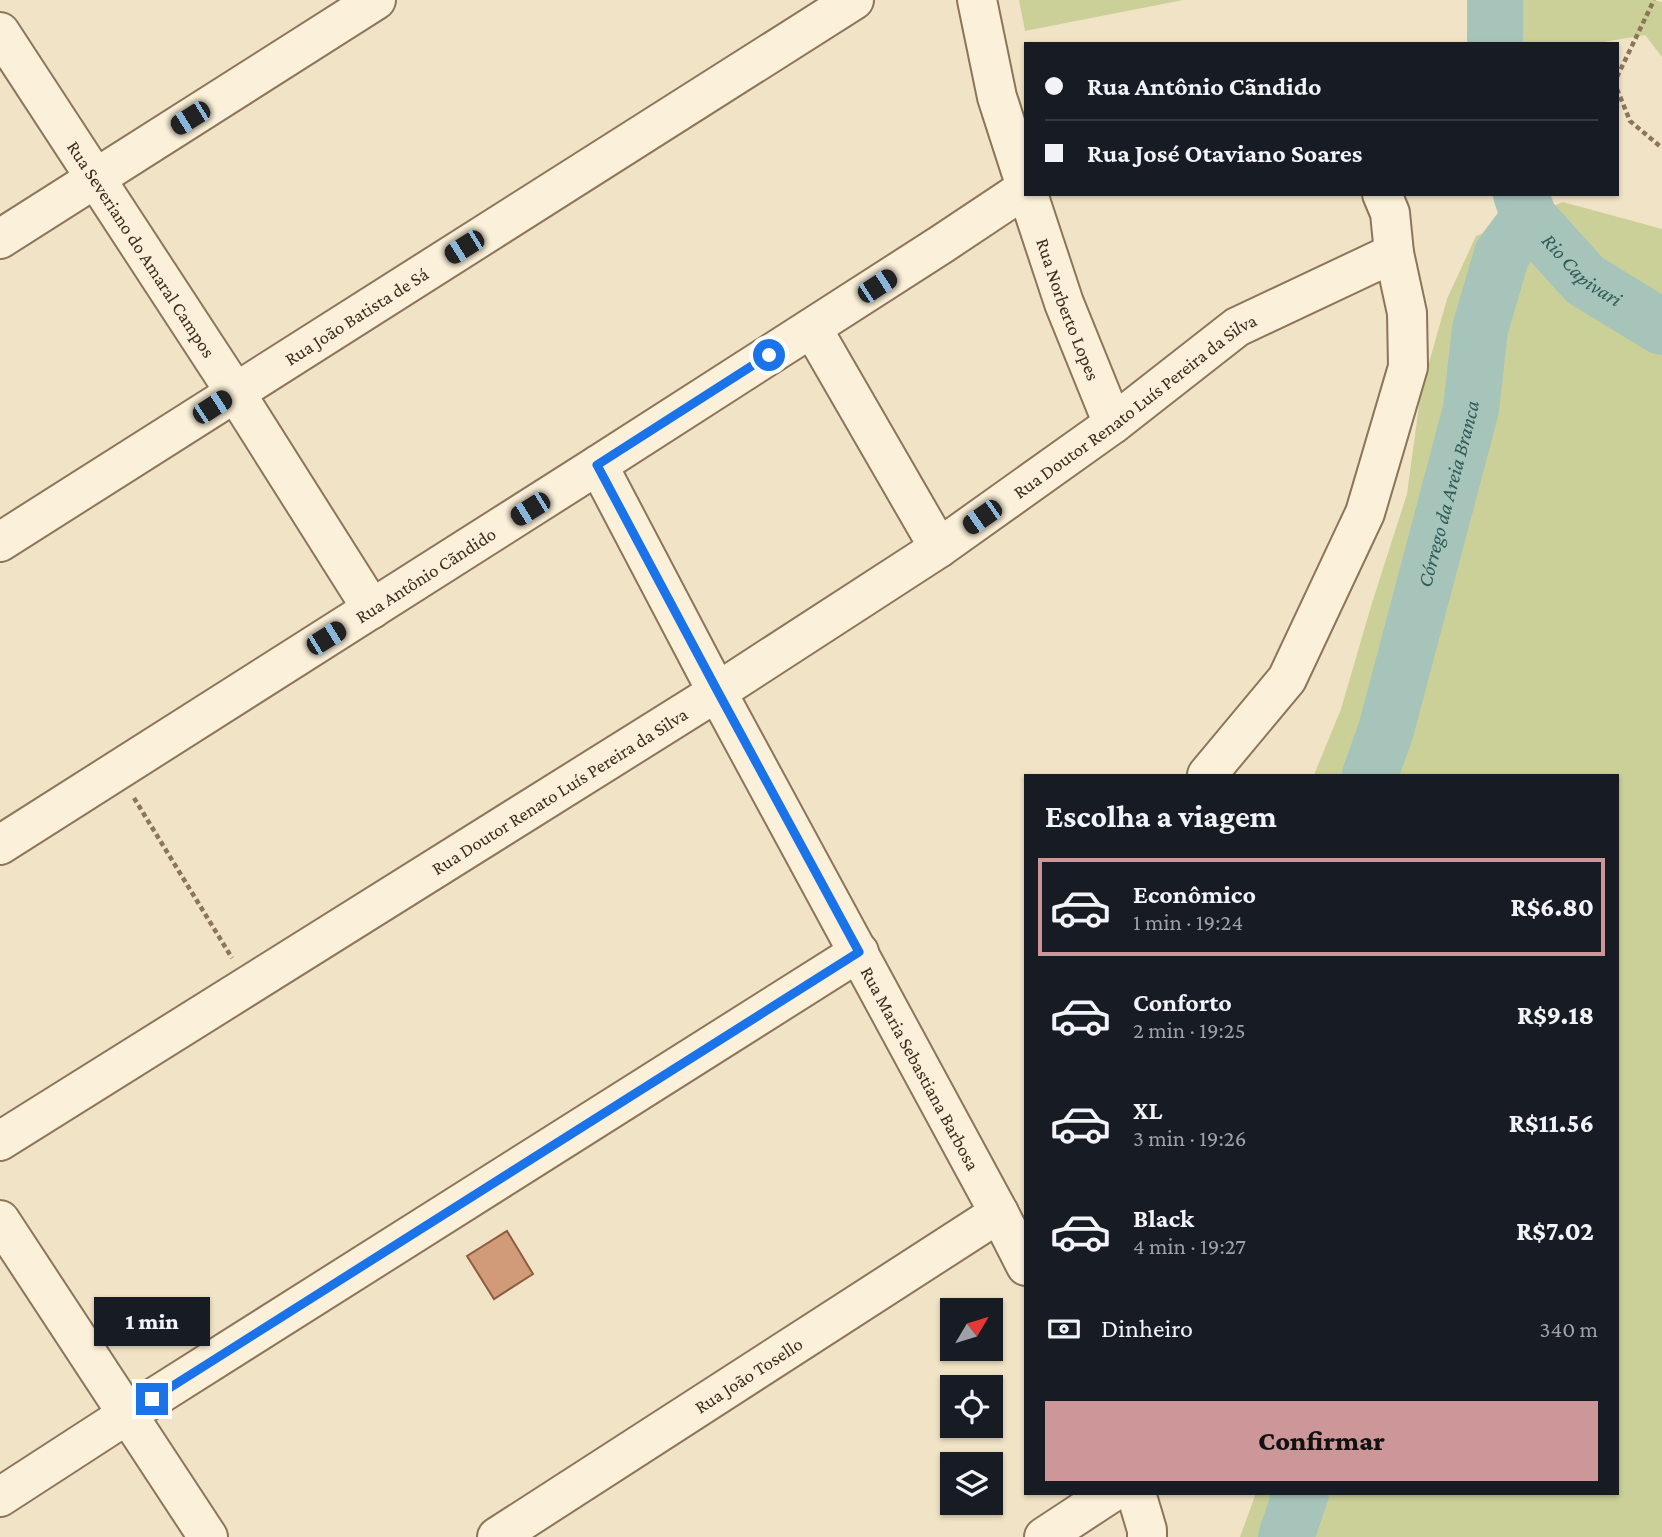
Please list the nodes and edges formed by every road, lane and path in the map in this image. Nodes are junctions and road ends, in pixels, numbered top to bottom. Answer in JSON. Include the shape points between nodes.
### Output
{"nodes":[{"id":1,"x":376,"y":0,"type":"edge"},
{"id":2,"x":854,"y":0,"type":"edge"},
{"id":3,"x":977,"y":0,"type":"edge"},
{"id":4,"x":1654,"y":0,"type":"edge"},
{"id":5,"x":0,"y":32,"type":"edge"},
{"id":6,"x":1619,"y":73,"type":"edge"},
{"id":7,"x":1619,"y":94,"type":"edge"},
{"id":8,"x":1662,"y":148,"type":"edge"},
{"id":9,"x":96,"y":178,"type":"junction"},
{"id":10,"x":1024,"y":181,"type":"edge"},
{"id":11,"x":1024,"y":188,"type":"edge"},
{"id":12,"x":1029,"y":196,"type":"edge"},
{"id":13,"x":1383,"y":196,"type":"edge"},
{"id":14,"x":0,"y":239,"type":"edge"},
{"id":15,"x":1394,"y":253,"type":"junction"},
{"id":16,"x":812,"y":328,"type":"junction"},
{"id":17,"x":235,"y":392,"type":"junction"},
{"id":18,"x":1113,"y":424,"type":"junction"},
{"id":19,"x":597,"y":465,"type":"junction"},
{"id":20,"x":0,"y":542,"type":"edge"},
{"id":21,"x":939,"y":548,"type":"junction"},
{"id":22,"x":372,"y":609,"type":"junction"},
{"id":23,"x":718,"y":692,"type":"junction"},
{"id":24,"x":117,"y":771,"type":"junction"},
{"id":25,"x":1208,"y":774,"type":"edge"},
{"id":26,"x":0,"y":845,"type":"edge"},
{"id":27,"x":859,"y":952,"type":"junction"},
{"id":28,"x":249,"y":985,"type":"junction"},
{"id":29,"x":0,"y":1141,"type":"edge"},
{"id":30,"x":999,"y":1213,"type":"junction"},
{"id":31,"x":0,"y":1220,"type":"edge"},
{"id":32,"x":1024,"y":1262,"type":"edge"},
{"id":33,"x":128,"y":1414,"type":"junction"},
{"id":34,"x":1108,"y":1495,"type":"edge"},
{"id":35,"x":1137,"y":1495,"type":"edge"},
{"id":36,"x":0,"y":1497,"type":"edge"},
{"id":37,"x":208,"y":1537,"type":"edge"},
{"id":38,"x":497,"y":1537,"type":"edge"},
{"id":39,"x":1044,"y":1537,"type":"edge"},
{"id":40,"x":1147,"y":1537,"type":"edge"}],
"edges":[{"from":1,"to":9,"type":"street"},
{"from":2,"to":17,"type":"street","name":"Rua João Batista de Sá"},
{"from":3,"to":10,"type":"street","via":[[997,97]]},
{"from":4,"to":6,"type":"path"},
{"from":5,"to":9,"type":"street","name":"Rua Severiano do Amaral Campos"},
{"from":7,"to":8,"type":"path","via":[[1630,121]]},
{"from":9,"to":14,"type":"street"},
{"from":9,"to":17,"type":"street","name":"Rua Severiano do Amaral Campos"},
{"from":11,"to":16,"type":"street","name":"Rua Antônio Cãndido"},
{"from":12,"to":18,"type":"street","name":"Rua Norberto Lopes","via":[[1064,303]]},
{"from":13,"to":15,"type":"street","via":[[1390,213]]},
{"from":15,"to":18,"type":"street","name":"Rua Doutor Renato Luís Pereira da Silva","via":[[1237,327]]},
{"from":15,"to":25,"type":"street","via":[[1408,313],[1408,367],[1365,513],[1287,679]]},
{"from":16,"to":19,"type":"street","name":"Rua Antônio Cãndido"},
{"from":16,"to":21,"type":"street"},
{"from":17,"to":20,"type":"street","name":"Rua João Batista de Sá"},
{"from":17,"to":22,"type":"street","name":"Rua Severiano do Amaral Campos"},
{"from":18,"to":21,"type":"street","name":"Rua Doutor Renato Luís Pereira da Silva"},
{"from":19,"to":22,"type":"street","name":"Rua Antônio Cãndido"},
{"from":19,"to":23,"type":"street","name":"Rua Maria Sebastiana Barbosa"},
{"from":21,"to":23,"type":"street","name":"Rua Doutor Renato Luís Pereira da Silva"},
{"from":22,"to":24,"type":"street","name":"Rua Antônio Cãndido"},
{"from":23,"to":27,"type":"street","name":"Rua Maria Sebastiana Barbosa"},
{"from":23,"to":28,"type":"street","name":"Rua Doutor Renato Luís Pereira da Silva"},
{"from":24,"to":26,"type":"street","name":"Rua Antônio Cãndido"},
{"from":24,"to":28,"type":"path"},
{"from":27,"to":30,"type":"street","name":"Rua Maria Sebastiana Barbosa"},
{"from":27,"to":33,"type":"street"},
{"from":28,"to":29,"type":"street","name":"Rua Doutor Renato Luís Pereira da Silva"},
{"from":30,"to":32,"type":"street","name":"Rua Maria Sebastiana Barbosa"},
{"from":30,"to":38,"type":"street","name":"Rua João Tosello"},
{"from":31,"to":33,"type":"street"},
{"from":33,"to":36,"type":"street"},
{"from":33,"to":37,"type":"street"},
{"from":34,"to":39,"type":"street"},
{"from":35,"to":40,"type":"street"}]}
